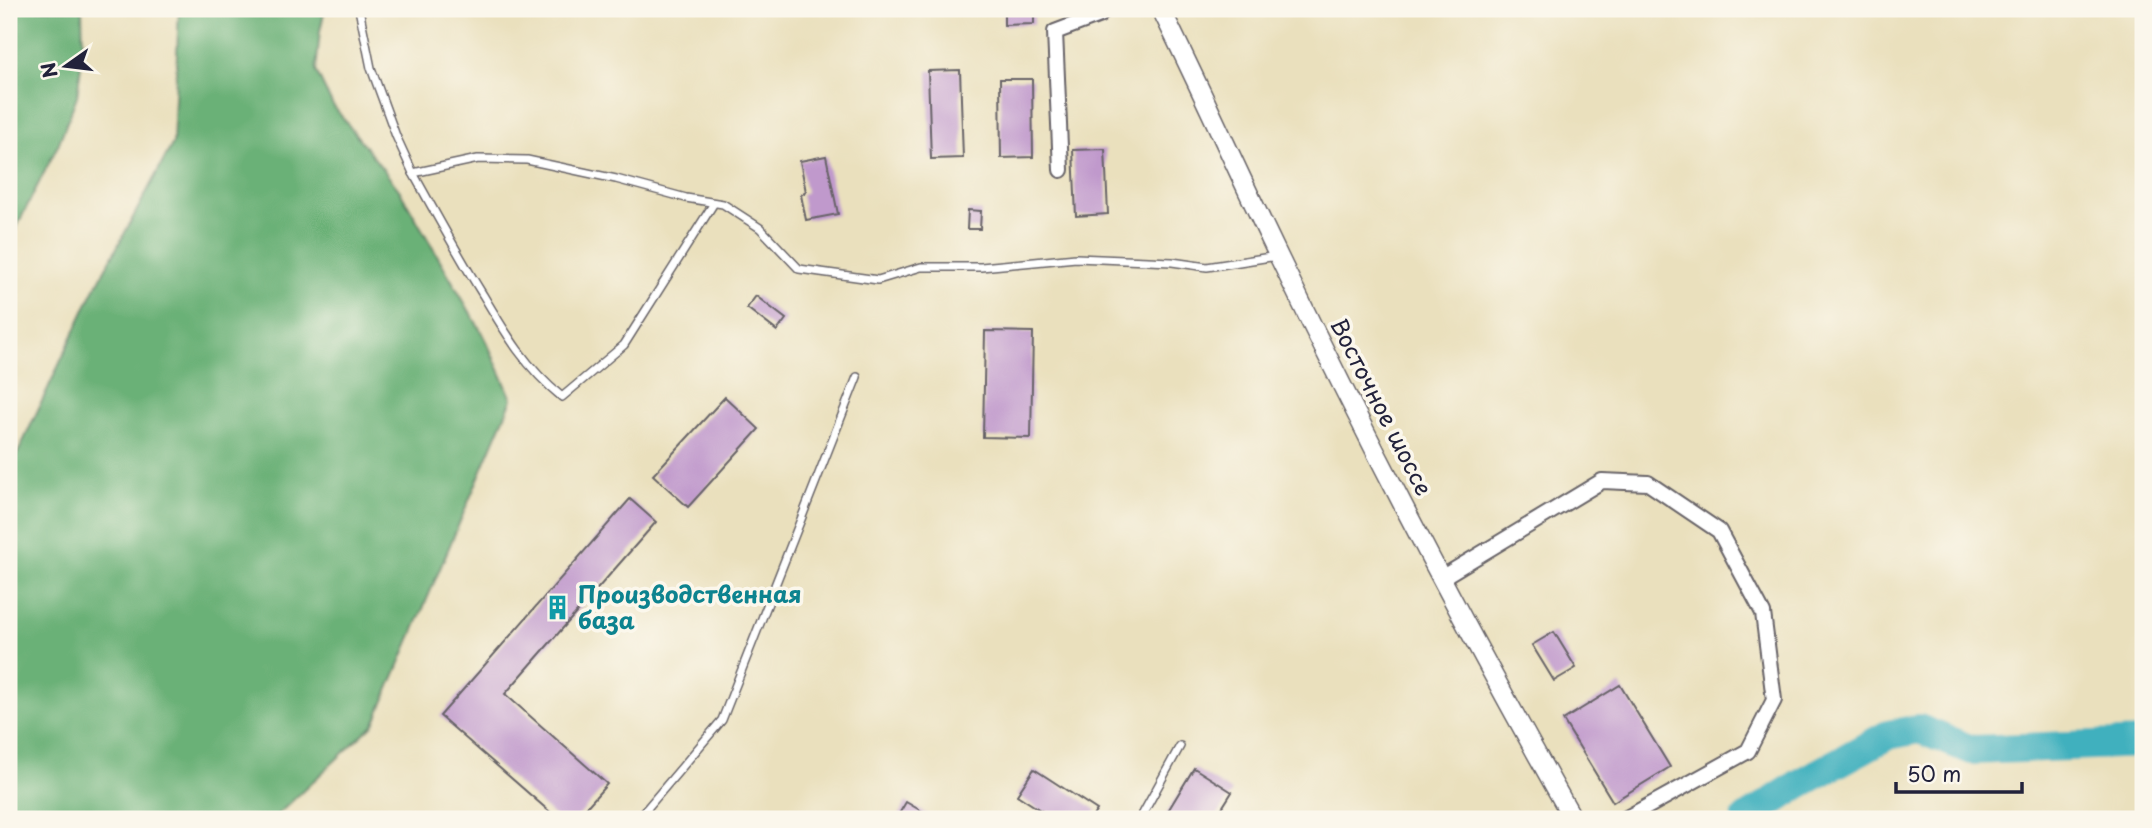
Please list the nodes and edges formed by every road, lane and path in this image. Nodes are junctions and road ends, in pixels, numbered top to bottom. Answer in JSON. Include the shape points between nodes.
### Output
{"nodes":[{"id":1,"x":359,"y":9,"type":"edge"},
{"id":2,"x":1099,"y":9,"type":"edge"},
{"id":3,"x":1161,"y":9,"type":"edge"},
{"id":4,"x":1061,"y":170,"type":"dead end"},
{"id":5,"x":413,"y":173,"type":"junction"},
{"id":6,"x":714,"y":203,"type":"junction"},
{"id":7,"x":1278,"y":256,"type":"junction"},
{"id":8,"x":857,"y":377,"type":"dead end"},
{"id":9,"x":1441,"y":578,"type":"junction"},
{"id":10,"x":1180,"y":746,"type":"dead end"},
{"id":11,"x":638,"y":819,"type":"edge"},
{"id":12,"x":1140,"y":819,"type":"edge"},
{"id":13,"x":1573,"y":819,"type":"edge"},
{"id":14,"x":1625,"y":819,"type":"edge"}],
"edges":[{"from":1,"to":5,"type":"lane","via":[[372,68]]},
{"from":2,"to":4,"type":"street","via":[[1100,15],[1055,33]]},
{"from":3,"to":7,"type":"street","name":"Восточное шоссе"},
{"from":5,"to":6,"type":"lane","via":[[478,159],[527,160]]},
{"from":5,"to":6,"type":"lane","via":[[517,351],[562,397],[624,345]]},
{"from":6,"to":7,"type":"lane","via":[[761,229],[799,270],[878,280],[921,267],[1076,258],[1207,267]]},
{"from":7,"to":9,"type":"street","name":"Восточное шоссе"},
{"from":8,"to":11,"type":"lane","via":[[722,720]]},
{"from":9,"to":13,"type":"street","name":"Восточное шоссе"},
{"from":9,"to":14,"type":"street","via":[[1602,481],[1648,484],[1719,531],[1763,613],[1774,700],[1748,751]]},
{"from":10,"to":12,"type":"lane"}]}
